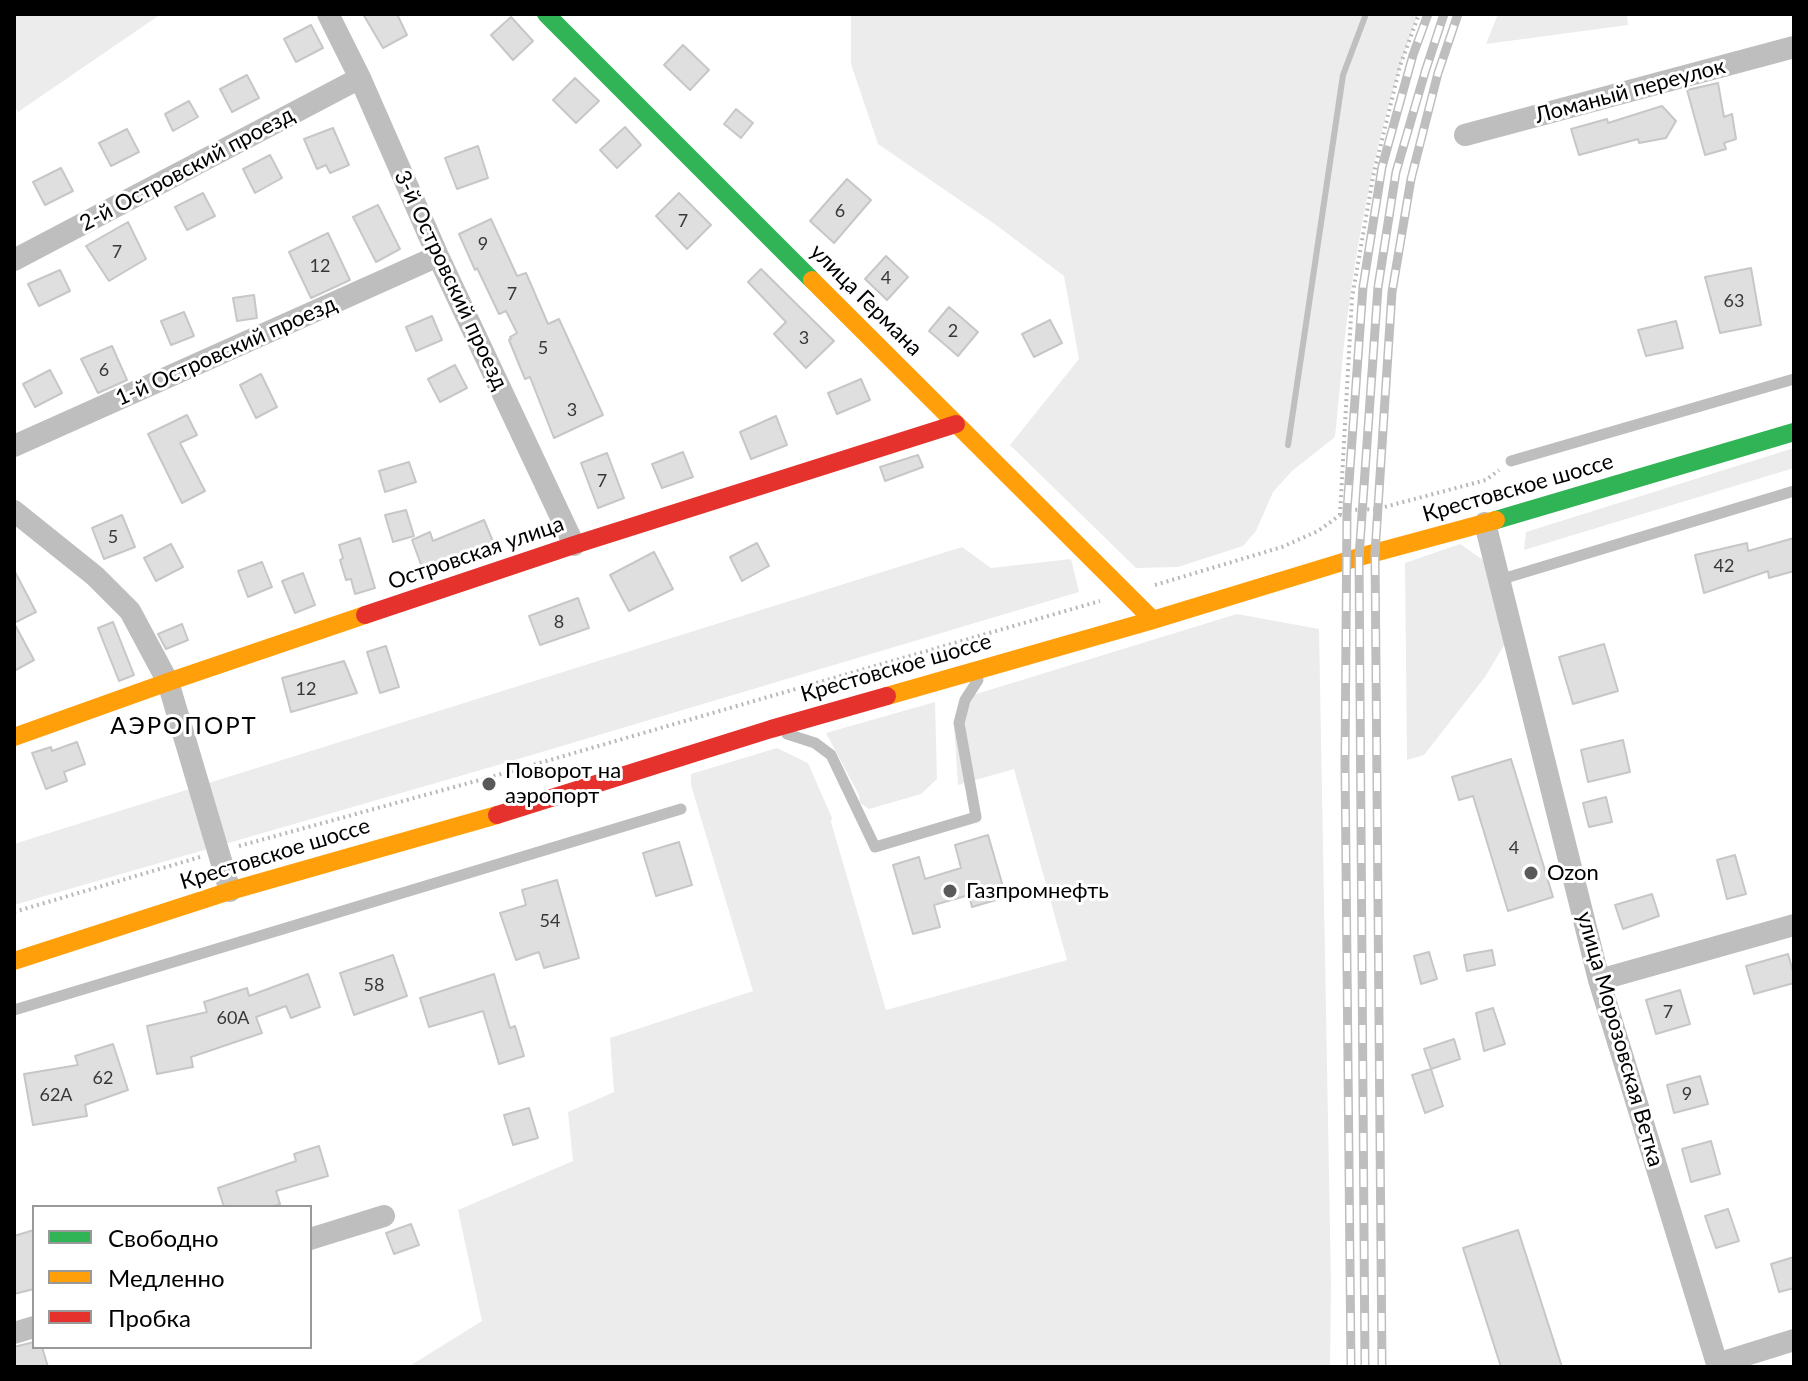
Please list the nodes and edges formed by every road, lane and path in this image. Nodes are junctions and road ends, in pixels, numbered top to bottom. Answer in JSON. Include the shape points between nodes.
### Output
{"nodes":[{"id":1,"x":328,"y":14,"type":"edge"},
{"id":2,"x":546,"y":14,"type":"edge"},
{"id":3,"x":1419,"y":14,"type":"edge"},
{"id":4,"x":1794,"y":47,"type":"edge"},
{"id":5,"x":360,"y":78,"type":"junction"},
{"id":6,"x":1465,"y":135,"type":"dead end"},
{"id":7,"x":438,"y":256,"type":"junction"},
{"id":8,"x":14,"y":260,"type":"edge"},
{"id":9,"x":1794,"y":379,"type":"edge"},
{"id":10,"x":956,"y":424,"type":"junction"},
{"id":11,"x":1794,"y":432,"type":"edge"},
{"id":12,"x":14,"y":446,"type":"edge"},
{"id":13,"x":1511,"y":461,"type":"joint"},
{"id":14,"x":1794,"y":491,"type":"edge"},
{"id":15,"x":14,"y":511,"type":"edge"},
{"id":16,"x":1340,"y":515,"type":"junction"},
{"id":17,"x":1485,"y":523,"type":"junction"},
{"id":18,"x":574,"y":545,"type":"junction"},
{"id":19,"x":1499,"y":580,"type":"junction"},
{"id":20,"x":1127,"y":594,"type":"junction"},
{"id":21,"x":1153,"y":620,"type":"junction"},
{"id":22,"x":996,"y":664,"type":"junction"},
{"id":23,"x":168,"y":682,"type":"junction"},
{"id":24,"x":771,"y":729,"type":"junction"},
{"id":25,"x":14,"y":737,"type":"edge"},
{"id":26,"x":681,"y":809,"type":"dead end"},
{"id":27,"x":218,"y":852,"type":"junction"},
{"id":28,"x":230,"y":891,"type":"junction"},
{"id":29,"x":14,"y":912,"type":"edge"},
{"id":30,"x":1794,"y":925,"type":"edge"},
{"id":31,"x":14,"y":961,"type":"edge"},
{"id":32,"x":1599,"y":980,"type":"junction"},
{"id":33,"x":14,"y":1010,"type":"edge"},
{"id":34,"x":384,"y":1216,"type":"dead end"},
{"id":35,"x":312,"y":1238,"type":"edge"},
{"id":36,"x":1794,"y":1340,"type":"edge"},
{"id":37,"x":1717,"y":1365,"type":"edge"}],
"edges":[{"from":1,"to":5,"type":"street","name":"3-й Островский проезд"},
{"from":2,"to":10,"type":"main road","name":"улица Германа"},
{"from":3,"to":16,"type":"path","via":[[1400,66],[1373,177],[1352,298]]},
{"from":4,"to":6,"type":"street","name":"Ломаный переулок"},
{"from":5,"to":7,"type":"street","name":"3-й Островский проезд"},
{"from":5,"to":8,"type":"street","name":"2-й Островский проезд"},
{"from":7,"to":12,"type":"street","name":"1-й Островский проезд"},
{"from":7,"to":18,"type":"street","name":"3-й Островский проезд"},
{"from":9,"to":13,"type":"lane"},
{"from":10,"to":18,"type":"main road","name":"Островская улица"},
{"from":10,"to":20,"type":"main road","name":"улица Германа"},
{"from":11,"to":17,"type":"main road","name":"Крестовское шоссе"},
{"from":13,"to":16,"type":"path","via":[[1486,480]]},
{"from":14,"to":19,"type":"lane"},
{"from":15,"to":23,"type":"street","via":[[130,611]]},
{"from":16,"to":20,"type":"path","via":[[1282,547]]},
{"from":17,"to":19,"type":"street","name":"улица Морозовская Ветка"},
{"from":17,"to":21,"type":"main road","name":"Крестовское шоссе"},
{"from":18,"to":23,"type":"main road","name":"Островская улица"},
{"from":19,"to":32,"type":"street","name":"улица Морозовская Ветка"},
{"from":20,"to":21,"type":"main road","name":"улица Германа"},
{"from":20,"to":27,"type":"path"},
{"from":21,"to":22,"type":"main road","name":"Крестовское шоссе"},
{"from":22,"to":24,"type":"main road","name":"Крестовское шоссе"},
{"from":22,"to":24,"type":"lane","via":[[976,681],[959,723],[976,817],[875,847],[831,755],[815,743]]},
{"from":23,"to":25,"type":"main road","name":"Островская улица"},
{"from":23,"to":27,"type":"street"},
{"from":24,"to":28,"type":"main road","name":"Крестовское шоссе"},
{"from":26,"to":33,"type":"lane"},
{"from":27,"to":28,"type":"street"},
{"from":27,"to":29,"type":"path"},
{"from":28,"to":31,"type":"main road","name":"Крестовское шоссе"},
{"from":30,"to":32,"type":"street"},
{"from":32,"to":37,"type":"street","name":"улица Морозовская Ветка"},
{"from":34,"to":35,"type":"street"},
{"from":36,"to":37,"type":"street"}]}
